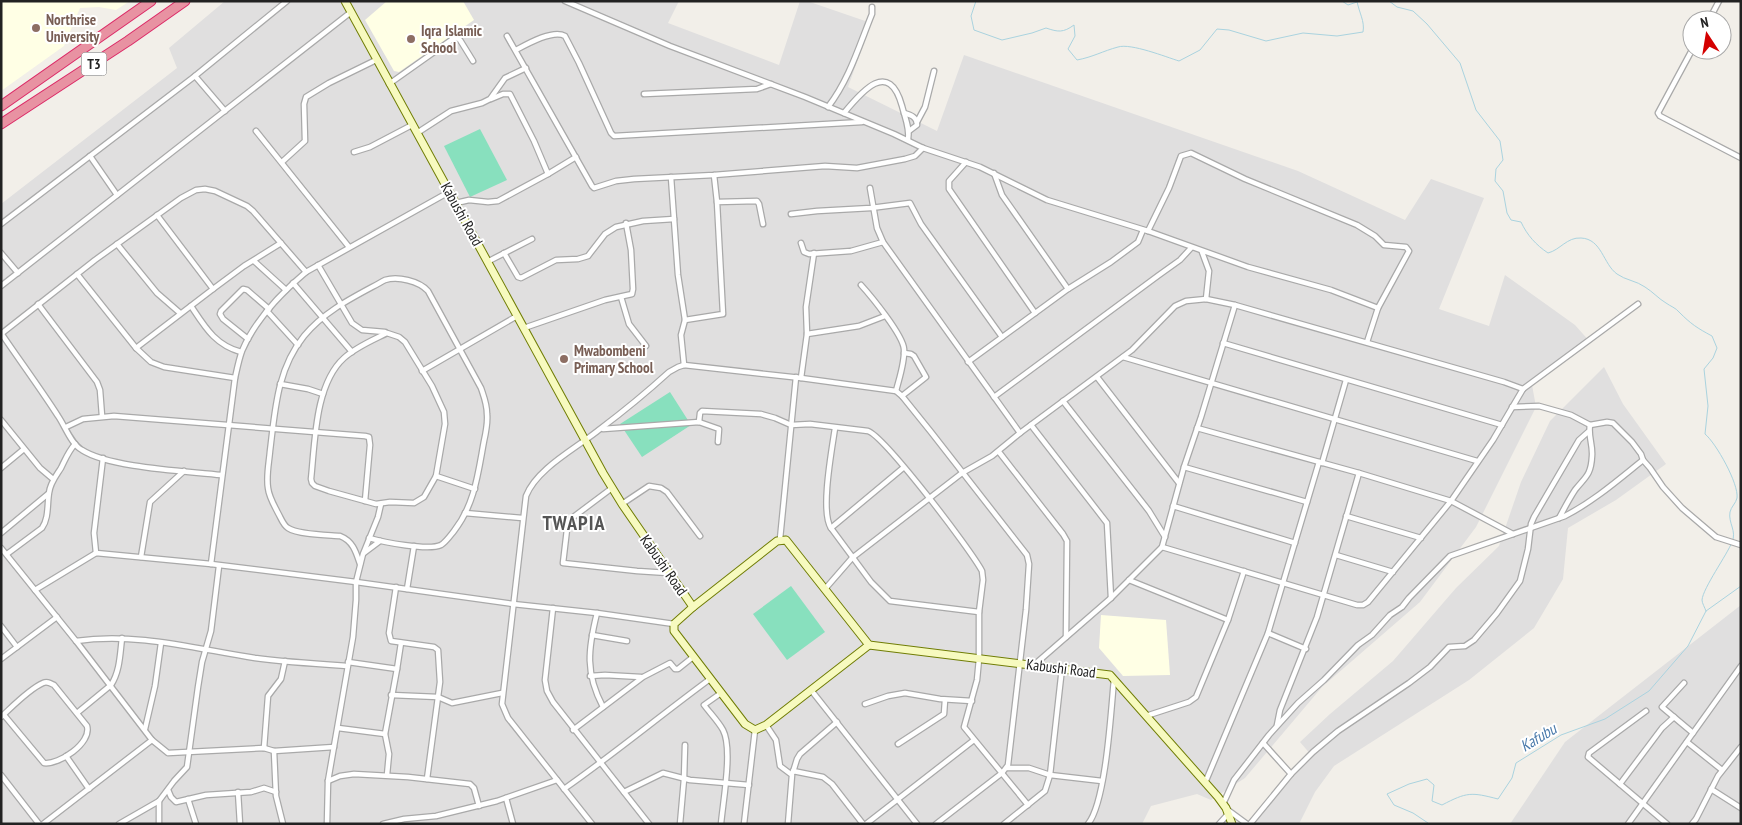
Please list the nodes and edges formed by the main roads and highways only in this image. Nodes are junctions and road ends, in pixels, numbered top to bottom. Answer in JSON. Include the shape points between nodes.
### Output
{"nodes":[{"id":1,"x":151,"y":1,"type":"edge"},
{"id":2,"x":185,"y":1,"type":"edge"},
{"id":3,"x":345,"y":1,"type":"edge"},
{"id":4,"x":1,"y":106,"type":"edge"},
{"id":5,"x":1,"y":124,"type":"edge"},
{"id":6,"x":693,"y":607,"type":"junction"},
{"id":7,"x":869,"y":645,"type":"junction"},
{"id":8,"x":1232,"y":824,"type":"edge"}],
"edges":[{"from":1,"to":4,"type":"highway","number":"T3"},
{"from":2,"to":5,"type":"highway","number":"T3"},
{"from":3,"to":6,"type":"main road","name":"Kabushi Road","via":[[612,488]]},
{"from":6,"to":7,"type":"main road","name":"Kabushi Road","via":[[780,539],[786,540]]},
{"from":6,"to":7,"type":"main road","via":[[674,624],[674,631],[745,724],[755,730],[766,725]]},
{"from":7,"to":8,"type":"main road","name":"Kabushi Road","via":[[1106,674],[1114,678],[1205,783],[1226,809]]}]}
